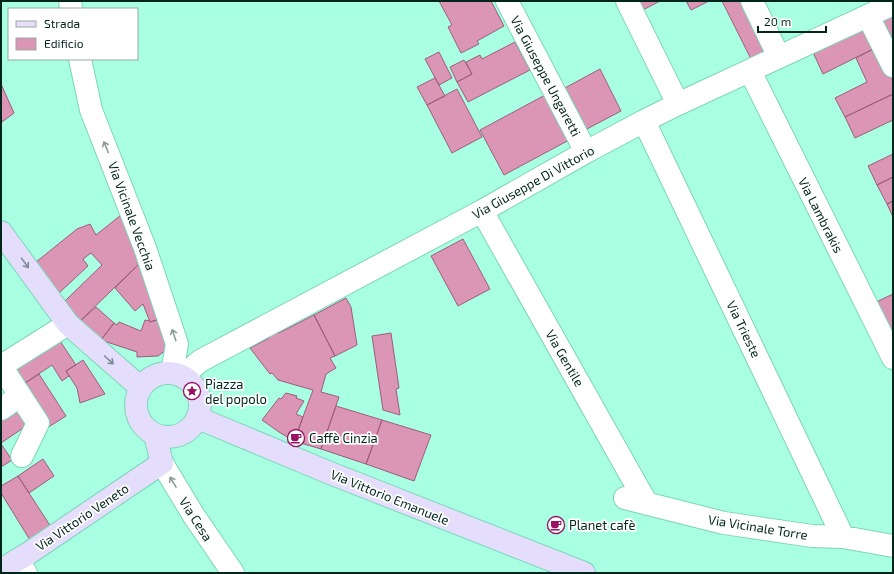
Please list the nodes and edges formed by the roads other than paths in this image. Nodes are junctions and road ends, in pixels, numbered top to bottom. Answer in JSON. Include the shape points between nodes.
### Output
{"nodes":[{"id":1,"x":507,"y":1,"type":"edge"},
{"id":2,"x":626,"y":1,"type":"edge"},
{"id":3,"x":752,"y":1,"type":"edge"},
{"id":4,"x":883,"y":7,"type":"edge"},
{"id":5,"x":779,"y":57,"type":"junction"},
{"id":6,"x":80,"y":60,"type":"edge"},
{"id":7,"x":893,"y":66,"type":"edge"},
{"id":8,"x":750,"y":71,"type":"junction"},
{"id":9,"x":678,"y":104,"type":"junction"},
{"id":10,"x":644,"y":121,"type":"junction"},
{"id":11,"x":586,"y":152,"type":"junction"},
{"id":12,"x":482,"y":211,"type":"junction"},
{"id":13,"x":1,"y":232,"type":"edge"},
{"id":14,"x":68,"y":324,"type":"junction"},
{"id":15,"x":893,"y":358,"type":"edge"},
{"id":16,"x":178,"y":376,"type":"junction"},
{"id":17,"x":141,"y":388,"type":"junction"},
{"id":18,"x":20,"y":396,"type":"junction"},
{"id":19,"x":1,"y":409,"type":"edge"},
{"id":20,"x":198,"y":418,"type":"junction"},
{"id":21,"x":155,"y":435,"type":"junction"},
{"id":22,"x":22,"y":456,"type":"dead end"},
{"id":23,"x":162,"y":463,"type":"junction"},
{"id":24,"x":625,"y":498,"type":"dead end"},
{"id":25,"x":647,"y":504,"type":"junction"},
{"id":26,"x":843,"y":537,"type":"junction"},
{"id":27,"x":893,"y":546,"type":"edge"},
{"id":28,"x":15,"y":568,"type":"edge"},
{"id":29,"x":233,"y":573,"type":"edge"},
{"id":30,"x":584,"y":573,"type":"edge"}],
"edges":[{"from":1,"to":11,"type":"street","name":"Via Giuseppe Ungaretti"},
{"from":2,"to":9,"type":"street"},
{"from":3,"to":5,"type":"street"},
{"from":4,"to":5,"type":"street","name":"Via Giuseppe Di Vittorio"},
{"from":4,"to":7,"type":"street"},
{"from":5,"to":8,"type":"street","name":"Via Giuseppe Di Vittorio"},
{"from":16,"to":6,"type":"street","name":"Via Vicinale Vecchia","one_way":true,"via":[[177,344],[145,248],[91,110]]},
{"from":8,"to":9,"type":"street","name":"Via Giuseppe Di Vittorio"},
{"from":8,"to":15,"type":"street","name":"Via Lambrakis"},
{"from":9,"to":10,"type":"street","name":"Via Giuseppe Di Vittorio"},
{"from":10,"to":11,"type":"street","name":"Via Giuseppe Di Vittorio"},
{"from":10,"to":26,"type":"street","name":"Via Trieste"},
{"from":11,"to":12,"type":"street","name":"Via Giuseppe Di Vittorio"},
{"from":12,"to":16,"type":"street","name":"Via Giuseppe Di Vittorio","via":[[200,361]]},
{"from":12,"to":25,"type":"street","name":"Via Gentile"},
{"from":13,"to":14,"type":"street","one_way":true},
{"from":14,"to":17,"type":"street","one_way":true},
{"from":14,"to":18,"type":"street","via":[[2,366]]},
{"from":16,"to":17,"type":"street","via":[[160,374]]},
{"from":16,"to":20,"type":"street","via":[[192,384],[197,392],[200,400]]},
{"from":17,"to":21,"type":"street","via":[[136,401],[137,415],[144,427]]},
{"from":18,"to":19,"type":"street"},
{"from":18,"to":22,"type":"street","via":[[38,423]]},
{"from":20,"to":21,"type":"street","via":[[192,427],[175,437]]},
{"from":20,"to":30,"type":"street","name":"Via Vittorio Emanuele","via":[[347,480]]},
{"from":21,"to":23,"type":"street"},
{"from":23,"to":28,"type":"street","name":"Via Vittorio Veneto"},
{"from":29,"to":23,"type":"street","name":"Via Cesa","one_way":true},
{"from":24,"to":25,"type":"street","name":"Via Vicinale Torre"},
{"from":25,"to":26,"type":"street","name":"Via Vicinale Torre","via":[[724,523],[812,536]]},
{"from":26,"to":27,"type":"street","name":"Via Vicinale Torre"}]}
